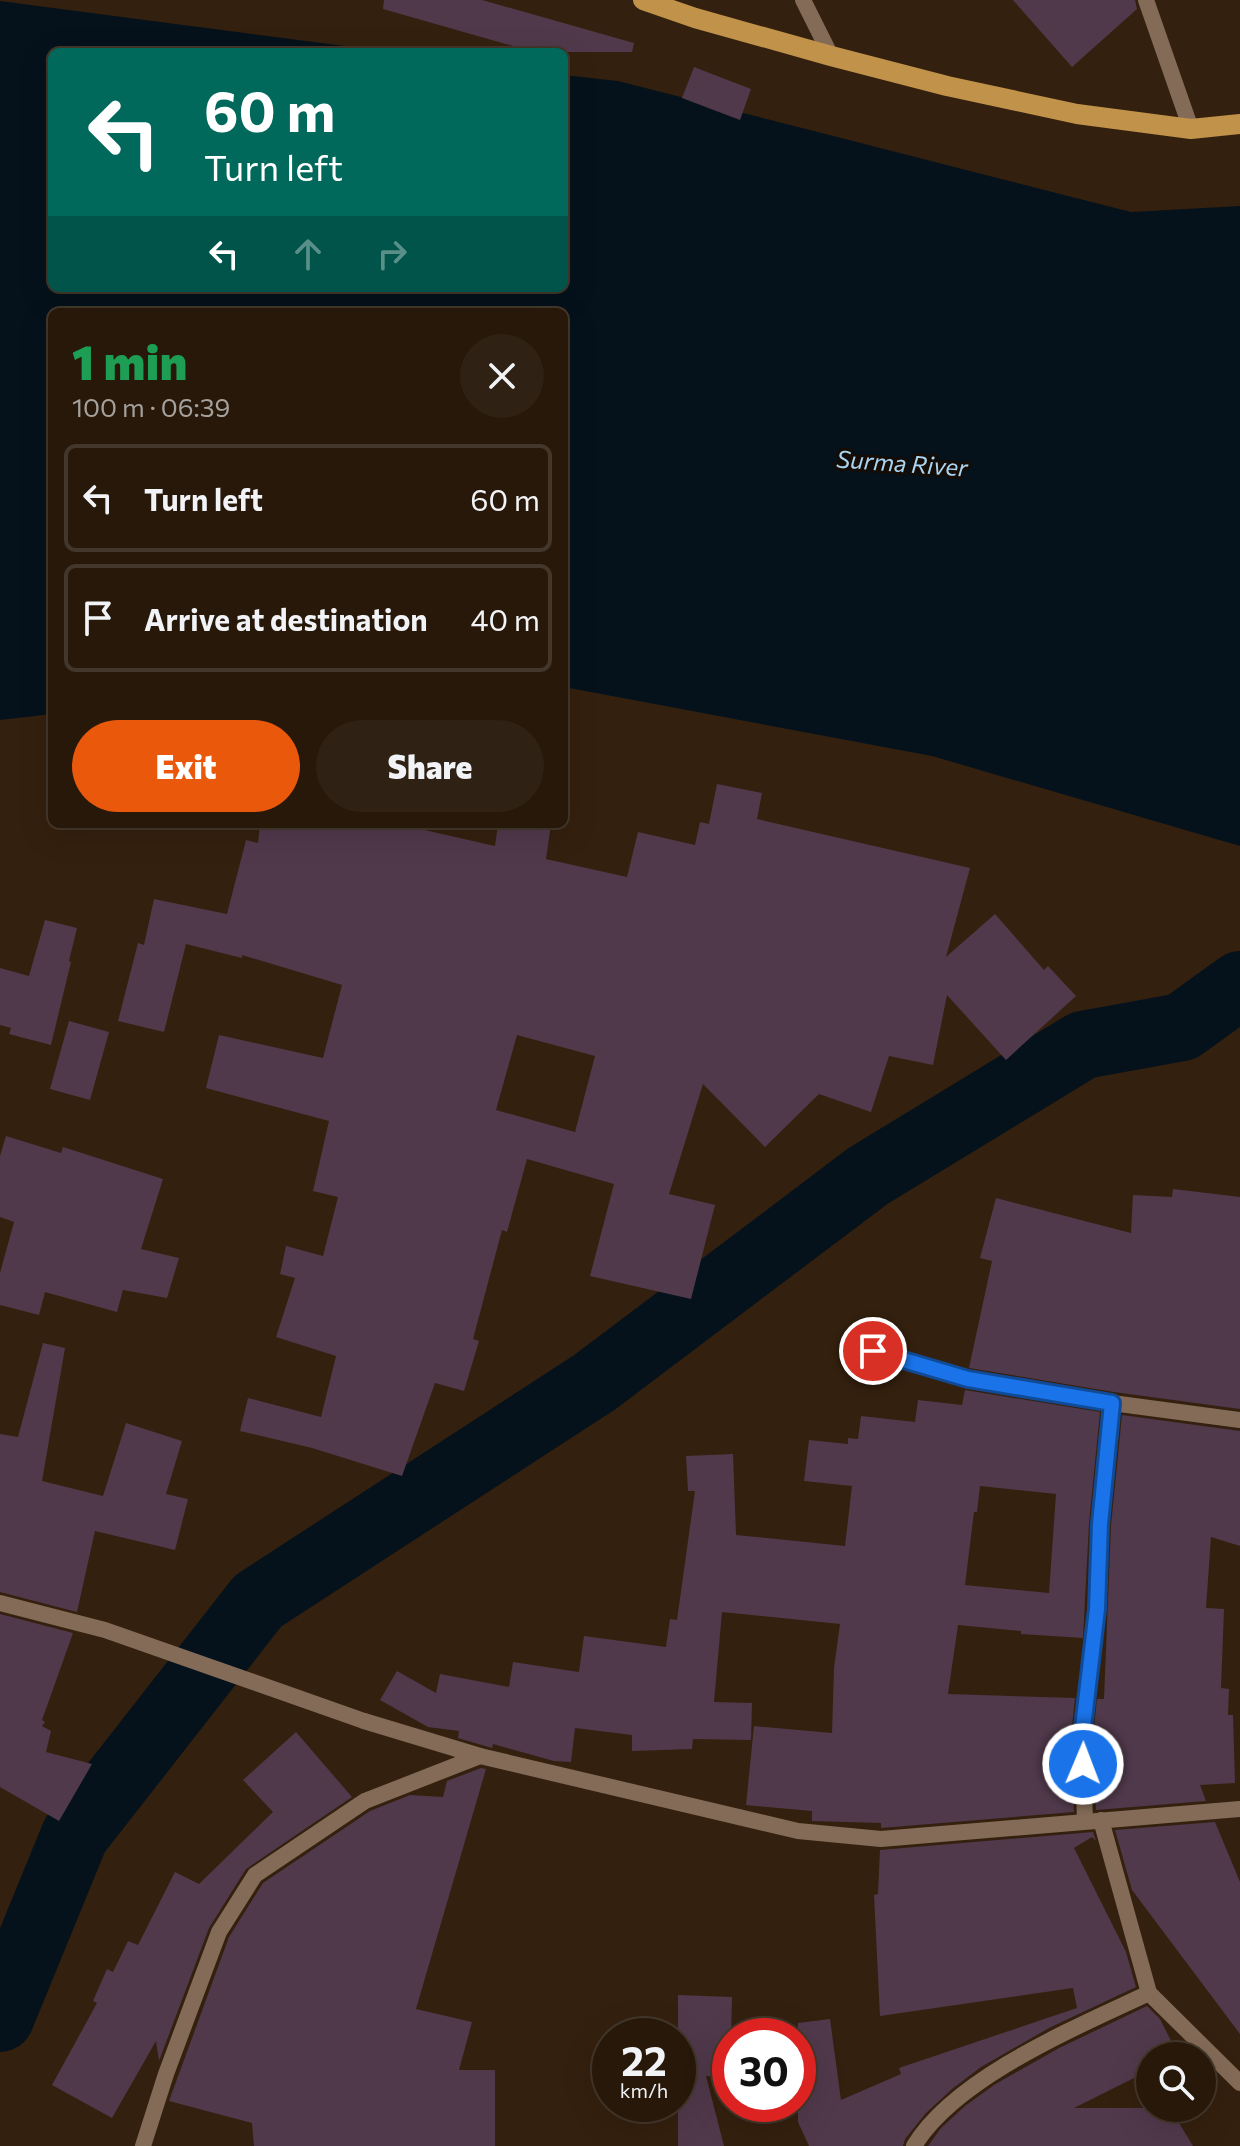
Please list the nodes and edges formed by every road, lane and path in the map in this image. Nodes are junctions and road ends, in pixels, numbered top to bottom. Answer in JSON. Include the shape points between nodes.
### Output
{"nodes":[{"id":1,"x":643,"y":0,"type":"edge"},
{"id":2,"x":668,"y":0,"type":"edge"},
{"id":3,"x":803,"y":0,"type":"edge"},
{"id":4,"x":1146,"y":0,"type":"edge"},
{"id":5,"x":695,"y":18,"type":"junction"},
{"id":6,"x":831,"y":56,"type":"junction"},
{"id":7,"x":1240,"y":124,"type":"edge"},
{"id":8,"x":1191,"y":129,"type":"junction"},
{"id":9,"x":873,"y":1351,"type":"dead end"},
{"id":10,"x":1112,"y":1403,"type":"junction"},
{"id":11,"x":1240,"y":1420,"type":"edge"},
{"id":12,"x":0,"y":1603,"type":"edge"},
{"id":13,"x":480,"y":1756,"type":"junction"},
{"id":14,"x":1240,"y":1809,"type":"edge"},
{"id":15,"x":1093,"y":1820,"type":"junction"},
{"id":16,"x":1149,"y":1993,"type":"junction"},
{"id":17,"x":1240,"y":2083,"type":"edge"},
{"id":18,"x":143,"y":2146,"type":"edge"},
{"id":19,"x":914,"y":2146,"type":"edge"}],
"edges":[{"from":1,"to":5,"type":"main road"},
{"from":2,"to":5,"type":"main road"},
{"from":3,"to":6,"type":"street"},
{"from":4,"to":8,"type":"street"},
{"from":5,"to":6,"type":"main road"},
{"from":6,"to":8,"type":"main road","via":[[1077,114]]},
{"from":7,"to":8,"type":"main road"},
{"from":9,"to":10,"type":"street","via":[[968,1379]]},
{"from":10,"to":11,"type":"street"},
{"from":10,"to":15,"type":"street","via":[[1082,1736]]},
{"from":12,"to":13,"type":"street","via":[[105,1630]]},
{"from":13,"to":15,"type":"street","via":[[798,1831],[881,1839]]},
{"from":13,"to":18,"type":"street","via":[[365,1801],[255,1875],[219,1932]]},
{"from":14,"to":15,"type":"street"},
{"from":15,"to":16,"type":"street"},
{"from":16,"to":17,"type":"street"},
{"from":16,"to":19,"type":"street","via":[[1045,2042],[956,2098]]}]}
